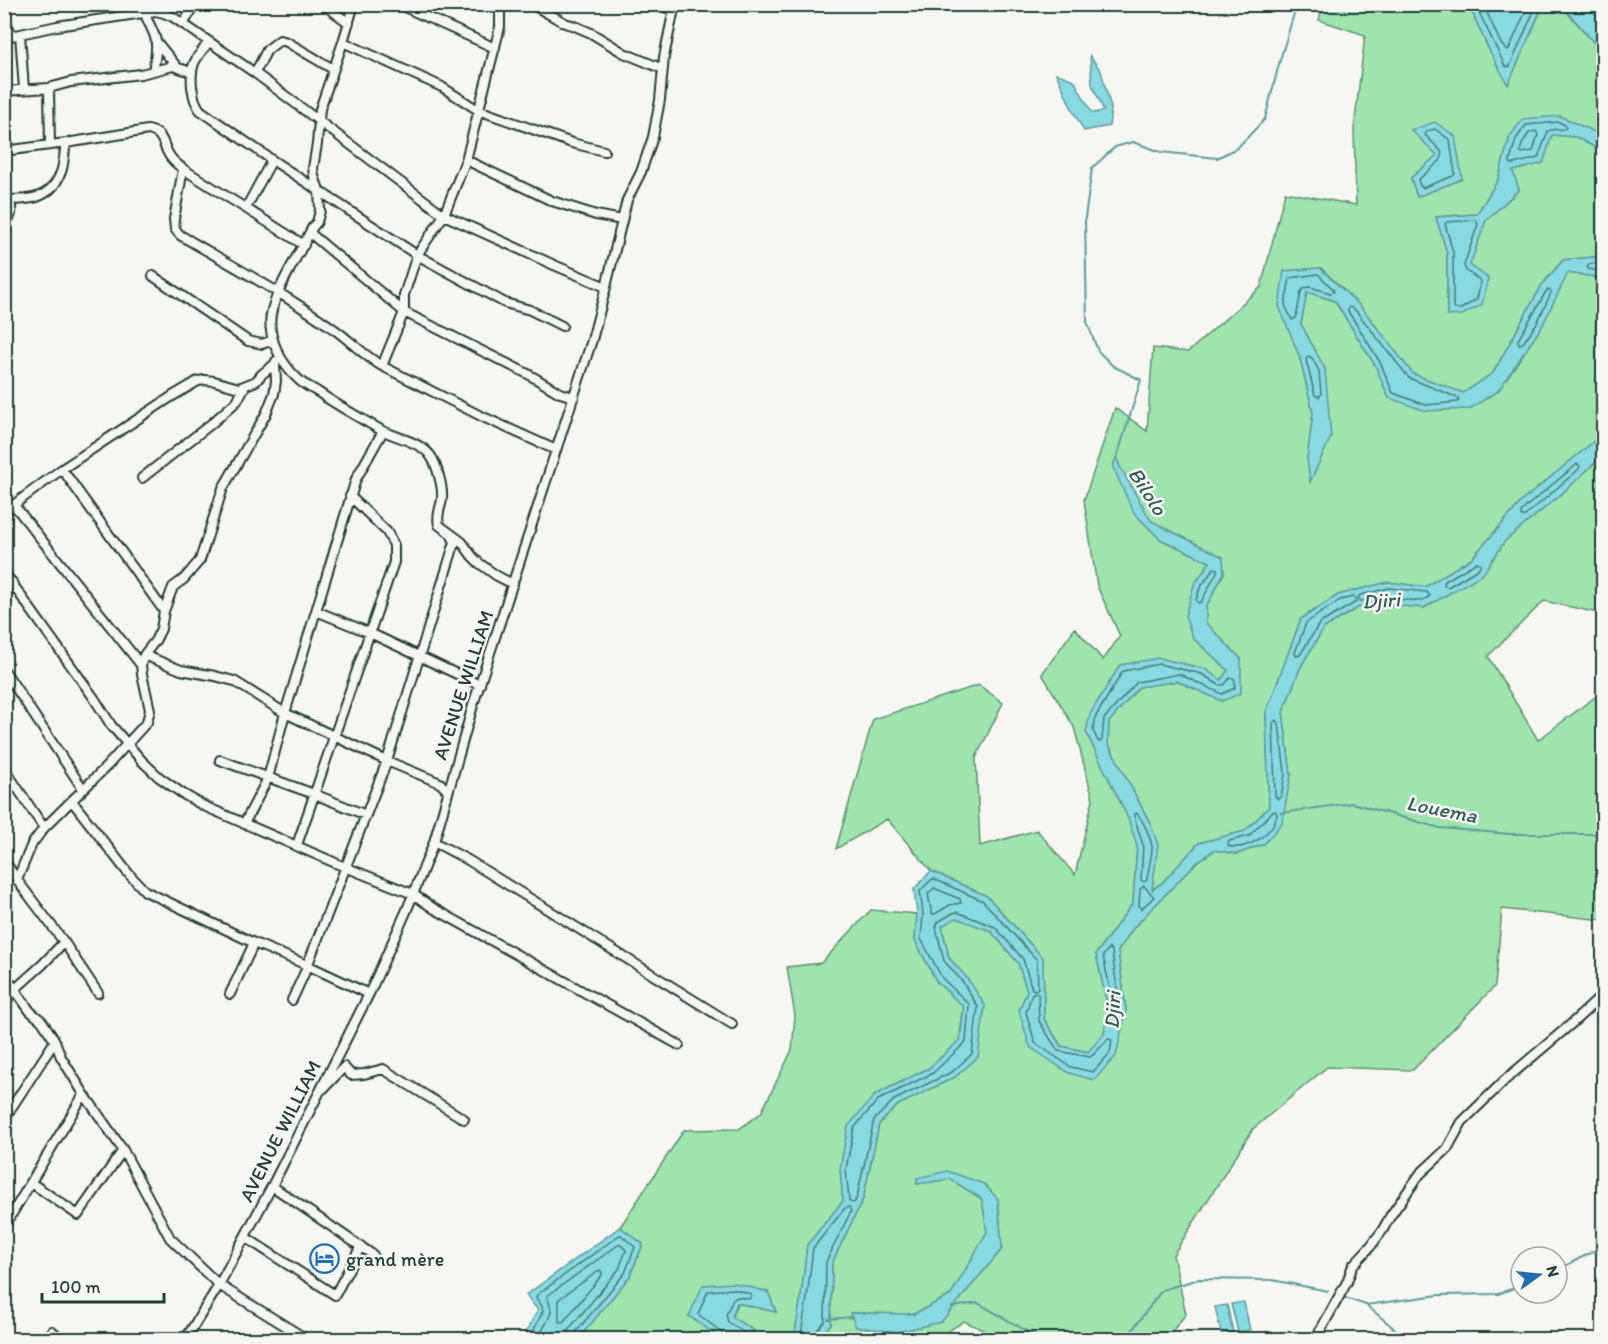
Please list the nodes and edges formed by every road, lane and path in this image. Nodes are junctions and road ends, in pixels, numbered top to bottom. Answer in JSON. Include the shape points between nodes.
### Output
{"nodes":[{"id":1,"x":196,"y":4,"type":"edge"},
{"id":2,"x":323,"y":4,"type":"edge"},
{"id":3,"x":354,"y":4,"type":"edge"},
{"id":4,"x":398,"y":4,"type":"edge"},
{"id":5,"x":500,"y":4,"type":"edge"},
{"id":6,"x":531,"y":4,"type":"edge"},
{"id":7,"x":659,"y":4,"type":"edge"},
{"id":8,"x":4,"y":8,"type":"edge"},
{"id":9,"x":674,"y":8,"type":"edge"},
{"id":10,"x":144,"y":9,"type":"edge"},
{"id":11,"x":349,"y":23,"type":"junction"},
{"id":12,"x":183,"y":24,"type":"junction"},
{"id":13,"x":12,"y":35,"type":"edge"},
{"id":14,"x":156,"y":41,"type":"junction"},
{"id":15,"x":209,"y":42,"type":"junction"},
{"id":16,"x":343,"y":42,"type":"junction"},
{"id":17,"x":495,"y":48,"type":"junction"},
{"id":18,"x":177,"y":67,"type":"junction"},
{"id":19,"x":333,"y":69,"type":"junction"},
{"id":20,"x":663,"y":69,"type":"junction"},
{"id":21,"x":153,"y":71,"type":"junction"},
{"id":22,"x":191,"y":72,"type":"junction"},
{"id":23,"x":255,"y":73,"type":"junction"},
{"id":24,"x":49,"y":88,"type":"junction"},
{"id":25,"x":24,"y":89,"type":"junction"},
{"id":26,"x":4,"y":91,"type":"edge"},
{"id":27,"x":478,"y":110,"type":"junction"},
{"id":28,"x":318,"y":121,"type":"junction"},
{"id":29,"x":66,"y":143,"type":"junction"},
{"id":30,"x":50,"y":145,"type":"junction"},
{"id":31,"x":4,"y":151,"type":"edge"},
{"id":32,"x":604,"y":151,"type":"dead end"},
{"id":33,"x":272,"y":160,"type":"junction"},
{"id":34,"x":465,"y":160,"type":"junction"},
{"id":35,"x":183,"y":169,"type":"junction"},
{"id":36,"x":320,"y":190,"type":"junction"},
{"id":37,"x":7,"y":200,"type":"edge"},
{"id":38,"x":246,"y":208,"type":"junction"},
{"id":39,"x":444,"y":215,"type":"junction"},
{"id":40,"x":622,"y":220,"type":"junction"},
{"id":41,"x":4,"y":224,"type":"edge"},
{"id":42,"x":310,"y":233,"type":"junction"},
{"id":43,"x":304,"y":245,"type":"junction"},
{"id":44,"x":417,"y":255,"type":"junction"},
{"id":45,"x":153,"y":276,"type":"dead end"},
{"id":46,"x":606,"y":287,"type":"junction"},
{"id":47,"x":279,"y":292,"type":"junction"},
{"id":48,"x":404,"y":312,"type":"junction"},
{"id":49,"x":562,"y":326,"type":"dead end"},
{"id":50,"x":273,"y":340,"type":"junction"},
{"id":51,"x":278,"y":354,"type":"junction"},
{"id":52,"x":275,"y":364,"type":"junction"},
{"id":53,"x":382,"y":366,"type":"junction"},
{"id":54,"x":245,"y":386,"type":"junction"},
{"id":55,"x":574,"y":397,"type":"junction"},
{"id":56,"x":383,"y":431,"type":"junction"},
{"id":57,"x":556,"y":450,"type":"junction"},
{"id":58,"x":62,"y":469,"type":"junction"},
{"id":59,"x":142,"y":478,"type":"dead end"},
{"id":60,"x":350,"y":496,"type":"junction"},
{"id":61,"x":14,"y":506,"type":"junction"},
{"id":62,"x":4,"y":512,"type":"edge"},
{"id":63,"x":451,"y":533,"type":"junction"},
{"id":64,"x":4,"y":572,"type":"edge"},
{"id":65,"x":12,"y":582,"type":"junction"},
{"id":66,"x":513,"y":584,"type":"junction"},
{"id":67,"x":4,"y":588,"type":"edge"},
{"id":68,"x":164,"y":611,"type":"junction"},
{"id":69,"x":316,"y":611,"type":"junction"},
{"id":70,"x":370,"y":633,"type":"junction"},
{"id":71,"x":144,"y":655,"type":"junction"},
{"id":72,"x":419,"y":657,"type":"junction"},
{"id":73,"x":141,"y":666,"type":"junction"},
{"id":74,"x":4,"y":670,"type":"edge"},
{"id":75,"x":480,"y":685,"type":"junction"},
{"id":76,"x":285,"y":713,"type":"junction"},
{"id":77,"x":334,"y":736,"type":"junction"},
{"id":78,"x":127,"y":744,"type":"junction"},
{"id":79,"x":219,"y":760,"type":"dead end"},
{"id":80,"x":387,"y":761,"type":"junction"},
{"id":81,"x":4,"y":768,"type":"edge"},
{"id":82,"x":268,"y":778,"type":"junction"},
{"id":83,"x":83,"y":789,"type":"junction"},
{"id":84,"x":448,"y":791,"type":"junction"},
{"id":85,"x":314,"y":794,"type":"junction"},
{"id":86,"x":72,"y":801,"type":"junction"},
{"id":87,"x":366,"y":815,"type":"junction"},
{"id":88,"x":244,"y":824,"type":"junction"},
{"id":89,"x":44,"y":828,"type":"junction"},
{"id":90,"x":434,"y":842,"type":"junction"},
{"id":91,"x":297,"y":845,"type":"junction"},
{"id":92,"x":4,"y":860,"type":"edge"},
{"id":93,"x":345,"y":867,"type":"junction"},
{"id":94,"x":17,"y":880,"type":"junction"},
{"id":95,"x":413,"y":894,"type":"junction"},
{"id":96,"x":64,"y":942,"type":"junction"},
{"id":97,"x":254,"y":943,"type":"junction"},
{"id":98,"x":307,"y":965,"type":"junction"},
{"id":99,"x":4,"y":974,"type":"edge"},
{"id":100,"x":14,"y":990,"type":"junction"},
{"id":101,"x":98,"y":993,"type":"dead end"},
{"id":102,"x":230,"y":994,"type":"dead end"},
{"id":103,"x":369,"y":994,"type":"junction"},
{"id":104,"x":1604,"y":994,"type":"edge"},
{"id":105,"x":292,"y":999,"type":"dead end"},
{"id":106,"x":4,"y":1005,"type":"edge"},
{"id":107,"x":732,"y":1024,"type":"dead end"},
{"id":108,"x":55,"y":1041,"type":"junction"},
{"id":109,"x":680,"y":1045,"type":"dead end"},
{"id":110,"x":84,"y":1094,"type":"junction"},
{"id":111,"x":317,"y":1095,"type":"junction"},
{"id":112,"x":4,"y":1119,"type":"edge"},
{"id":113,"x":464,"y":1119,"type":"dead end"},
{"id":114,"x":123,"y":1150,"type":"junction"},
{"id":115,"x":30,"y":1182,"type":"junction"},
{"id":116,"x":272,"y":1186,"type":"junction"},
{"id":117,"x":4,"y":1227,"type":"edge"},
{"id":118,"x":245,"y":1237,"type":"junction"},
{"id":119,"x":361,"y":1246,"type":"junction"},
{"id":120,"x":373,"y":1255,"type":"dead end"},
{"id":121,"x":219,"y":1285,"type":"junction"},
{"id":122,"x":52,"y":1331,"type":"dead end"},
{"id":123,"x":62,"y":1340,"type":"edge"},
{"id":124,"x":185,"y":1340,"type":"edge"},
{"id":125,"x":308,"y":1340,"type":"edge"},
{"id":126,"x":1315,"y":1340,"type":"edge"}],
"edges":[{"from":1,"to":12,"type":"street"},
{"from":2,"to":11,"type":"street"},
{"from":3,"to":11,"type":"street"},
{"from":4,"to":17,"type":"street"},
{"from":5,"to":17,"type":"street"},
{"from":6,"to":20,"type":"street"},
{"from":7,"to":9,"type":"street"},
{"from":8,"to":13,"type":"street"},
{"from":9,"to":20,"type":"street","name":"AVENUE WILLIAM"},
{"from":10,"to":12,"type":"street","via":[[164,13]]},
{"from":10,"to":13,"type":"street"},
{"from":10,"to":14,"type":"street"},
{"from":11,"to":16,"type":"street"},
{"from":12,"to":15,"type":"street"},
{"from":13,"to":25,"type":"street"},
{"from":14,"to":18,"type":"street"},
{"from":14,"to":21,"type":"street"},
{"from":15,"to":22,"type":"street"},
{"from":15,"to":23,"type":"street"},
{"from":16,"to":19,"type":"street"},
{"from":16,"to":27,"type":"street","via":[[442,87]]},
{"from":17,"to":27,"type":"street"},
{"from":18,"to":21,"type":"street"},
{"from":18,"to":22,"type":"street"},
{"from":19,"to":23,"type":"street","via":[[280,40],[267,50]]},
{"from":19,"to":28,"type":"street"},
{"from":20,"to":40,"type":"street","name":"AVENUE WILLIAM","via":[[653,137]]},
{"from":21,"to":24,"type":"street"},
{"from":22,"to":33,"type":"street","via":[[194,101],[200,110]]},
{"from":23,"to":28,"type":"street"},
{"from":24,"to":25,"type":"street"},
{"from":24,"to":30,"type":"street"},
{"from":25,"to":26,"type":"street"},
{"from":27,"to":32,"type":"street"},
{"from":27,"to":34,"type":"street"},
{"from":28,"to":36,"type":"street","via":[[313,168]]},
{"from":28,"to":39,"type":"street"},
{"from":29,"to":30,"type":"street"},
{"from":29,"to":35,"type":"street","via":[[156,131],[172,159]]},
{"from":29,"to":37,"type":"street","via":[[62,171],[51,190],[39,197]]},
{"from":30,"to":31,"type":"street"},
{"from":33,"to":36,"type":"street"},
{"from":33,"to":38,"type":"street"},
{"from":34,"to":39,"type":"street"},
{"from":34,"to":40,"type":"street","via":[[552,201]]},
{"from":35,"to":38,"type":"street"},
{"from":35,"to":47,"type":"street","via":[[175,229]]},
{"from":36,"to":42,"type":"street","via":[[320,212]]},
{"from":36,"to":44,"type":"street"},
{"from":37,"to":41,"type":"street","via":[[12,212]]},
{"from":38,"to":43,"type":"street"},
{"from":39,"to":44,"type":"street"},
{"from":39,"to":46,"type":"street"},
{"from":40,"to":46,"type":"street","name":"AVENUE WILLIAM"},
{"from":42,"to":43,"type":"street"},
{"from":42,"to":48,"type":"street"},
{"from":43,"to":47,"type":"street"},
{"from":44,"to":48,"type":"street","via":[[404,295]]},
{"from":44,"to":49,"type":"street","via":[[505,303],[530,309]]},
{"from":45,"to":50,"type":"street","via":[[248,341],[262,344]]},
{"from":46,"to":55,"type":"street","name":"AVENUE WILLIAM"},
{"from":47,"to":50,"type":"street","via":[[270,321]]},
{"from":47,"to":53,"type":"street"},
{"from":48,"to":53,"type":"street"},
{"from":48,"to":55,"type":"street"},
{"from":50,"to":51,"type":"street"},
{"from":51,"to":52,"type":"street"},
{"from":51,"to":56,"type":"street","via":[[300,381]]},
{"from":52,"to":54,"type":"street"},
{"from":52,"to":68,"type":"street","via":[[274,394],[266,414],[223,488],[200,560],[173,587]]},
{"from":53,"to":57,"type":"street"},
{"from":54,"to":58,"type":"street","via":[[198,381]]},
{"from":54,"to":59,"type":"street","via":[[237,401],[212,424]]},
{"from":55,"to":57,"type":"street","name":"AVENUE WILLIAM"},
{"from":56,"to":60,"type":"street"},
{"from":56,"to":63,"type":"street","via":[[429,454],[441,485],[437,522]]},
{"from":57,"to":66,"type":"street","name":"AVENUE WILLIAM"},
{"from":58,"to":61,"type":"street"},
{"from":58,"to":68,"type":"street"},
{"from":60,"to":69,"type":"street"},
{"from":60,"to":70,"type":"street","via":[[387,531],[394,545],[394,562]]},
{"from":61,"to":62,"type":"street"},
{"from":61,"to":73,"type":"street"},
{"from":63,"to":66,"type":"street","via":[[479,562]]},
{"from":63,"to":72,"type":"street","via":[[455,542]]},
{"from":64,"to":65,"type":"street"},
{"from":65,"to":67,"type":"street"},
{"from":65,"to":78,"type":"street"},
{"from":66,"to":75,"type":"street","name":"AVENUE WILLIAM"},
{"from":68,"to":71,"type":"street","via":[[161,629]]},
{"from":69,"to":70,"type":"street"},
{"from":69,"to":76,"type":"street"},
{"from":70,"to":72,"type":"street"},
{"from":70,"to":77,"type":"street"},
{"from":71,"to":73,"type":"street"},
{"from":71,"to":76,"type":"street","via":[[181,670],[234,681]]},
{"from":72,"to":75,"type":"street"},
{"from":72,"to":80,"type":"street"},
{"from":73,"to":78,"type":"street","via":[[149,715]]},
{"from":74,"to":83,"type":"street"},
{"from":75,"to":84,"type":"street","name":"AVENUE WILLIAM"},
{"from":76,"to":77,"type":"street"},
{"from":76,"to":82,"type":"street"},
{"from":77,"to":80,"type":"street"},
{"from":77,"to":85,"type":"street"},
{"from":78,"to":83,"type":"street"},
{"from":78,"to":88,"type":"street","via":[[159,777],[183,794]]},
{"from":79,"to":82,"type":"street"},
{"from":80,"to":84,"type":"street","via":[[440,783]]},
{"from":80,"to":87,"type":"street"},
{"from":81,"to":89,"type":"street"},
{"from":82,"to":85,"type":"street"},
{"from":82,"to":88,"type":"street"},
{"from":83,"to":86,"type":"street"},
{"from":84,"to":90,"type":"street","name":"AVENUE WILLIAM"},
{"from":85,"to":87,"type":"street"},
{"from":85,"to":91,"type":"street"},
{"from":86,"to":89,"type":"street"},
{"from":86,"to":97,"type":"street","via":[[145,891]]},
{"from":87,"to":93,"type":"street"},
{"from":88,"to":91,"type":"street"},
{"from":89,"to":94,"type":"street","via":[[32,844]]},
{"from":90,"to":95,"type":"street","name":"AVENUE WILLIAM"},
{"from":90,"to":107,"type":"street"},
{"from":91,"to":93,"type":"street"},
{"from":92,"to":94,"type":"street"},
{"from":93,"to":95,"type":"street"},
{"from":93,"to":98,"type":"street"},
{"from":94,"to":96,"type":"street"},
{"from":95,"to":103,"type":"street","name":"AVENUE WILLIAM"},
{"from":95,"to":109,"type":"street"},
{"from":96,"to":100,"type":"street"},
{"from":96,"to":101,"type":"street"},
{"from":97,"to":98,"type":"street"},
{"from":97,"to":102,"type":"street"},
{"from":98,"to":103,"type":"street"},
{"from":98,"to":105,"type":"street"},
{"from":99,"to":100,"type":"street"},
{"from":100,"to":106,"type":"street"},
{"from":100,"to":108,"type":"street"},
{"from":103,"to":111,"type":"street","name":"AVENUE WILLIAM"},
{"from":104,"to":126,"type":"street","via":[[1462,1122],[1447,1149],[1420,1174],[1382,1231],[1353,1265]]},
{"from":108,"to":110,"type":"street"},
{"from":108,"to":112,"type":"street"},
{"from":110,"to":114,"type":"street"},
{"from":110,"to":115,"type":"street"},
{"from":111,"to":113,"type":"street","via":[[344,1067],[351,1075],[383,1070]]},
{"from":111,"to":116,"type":"street","name":"AVENUE WILLIAM"},
{"from":114,"to":115,"type":"street","via":[[78,1215]]},
{"from":114,"to":121,"type":"street","via":[[170,1238]]},
{"from":115,"to":117,"type":"street"},
{"from":116,"to":118,"type":"street","name":"AVENUE WILLIAM"},
{"from":116,"to":119,"type":"street"},
{"from":118,"to":119,"type":"street","via":[[335,1295]]},
{"from":118,"to":121,"type":"street","name":"AVENUE WILLIAM"},
{"from":119,"to":120,"type":"street"},
{"from":121,"to":124,"type":"street","name":"AVENUE WILLIAM"},
{"from":121,"to":125,"type":"street"},
{"from":122,"to":123,"type":"street"}]}
